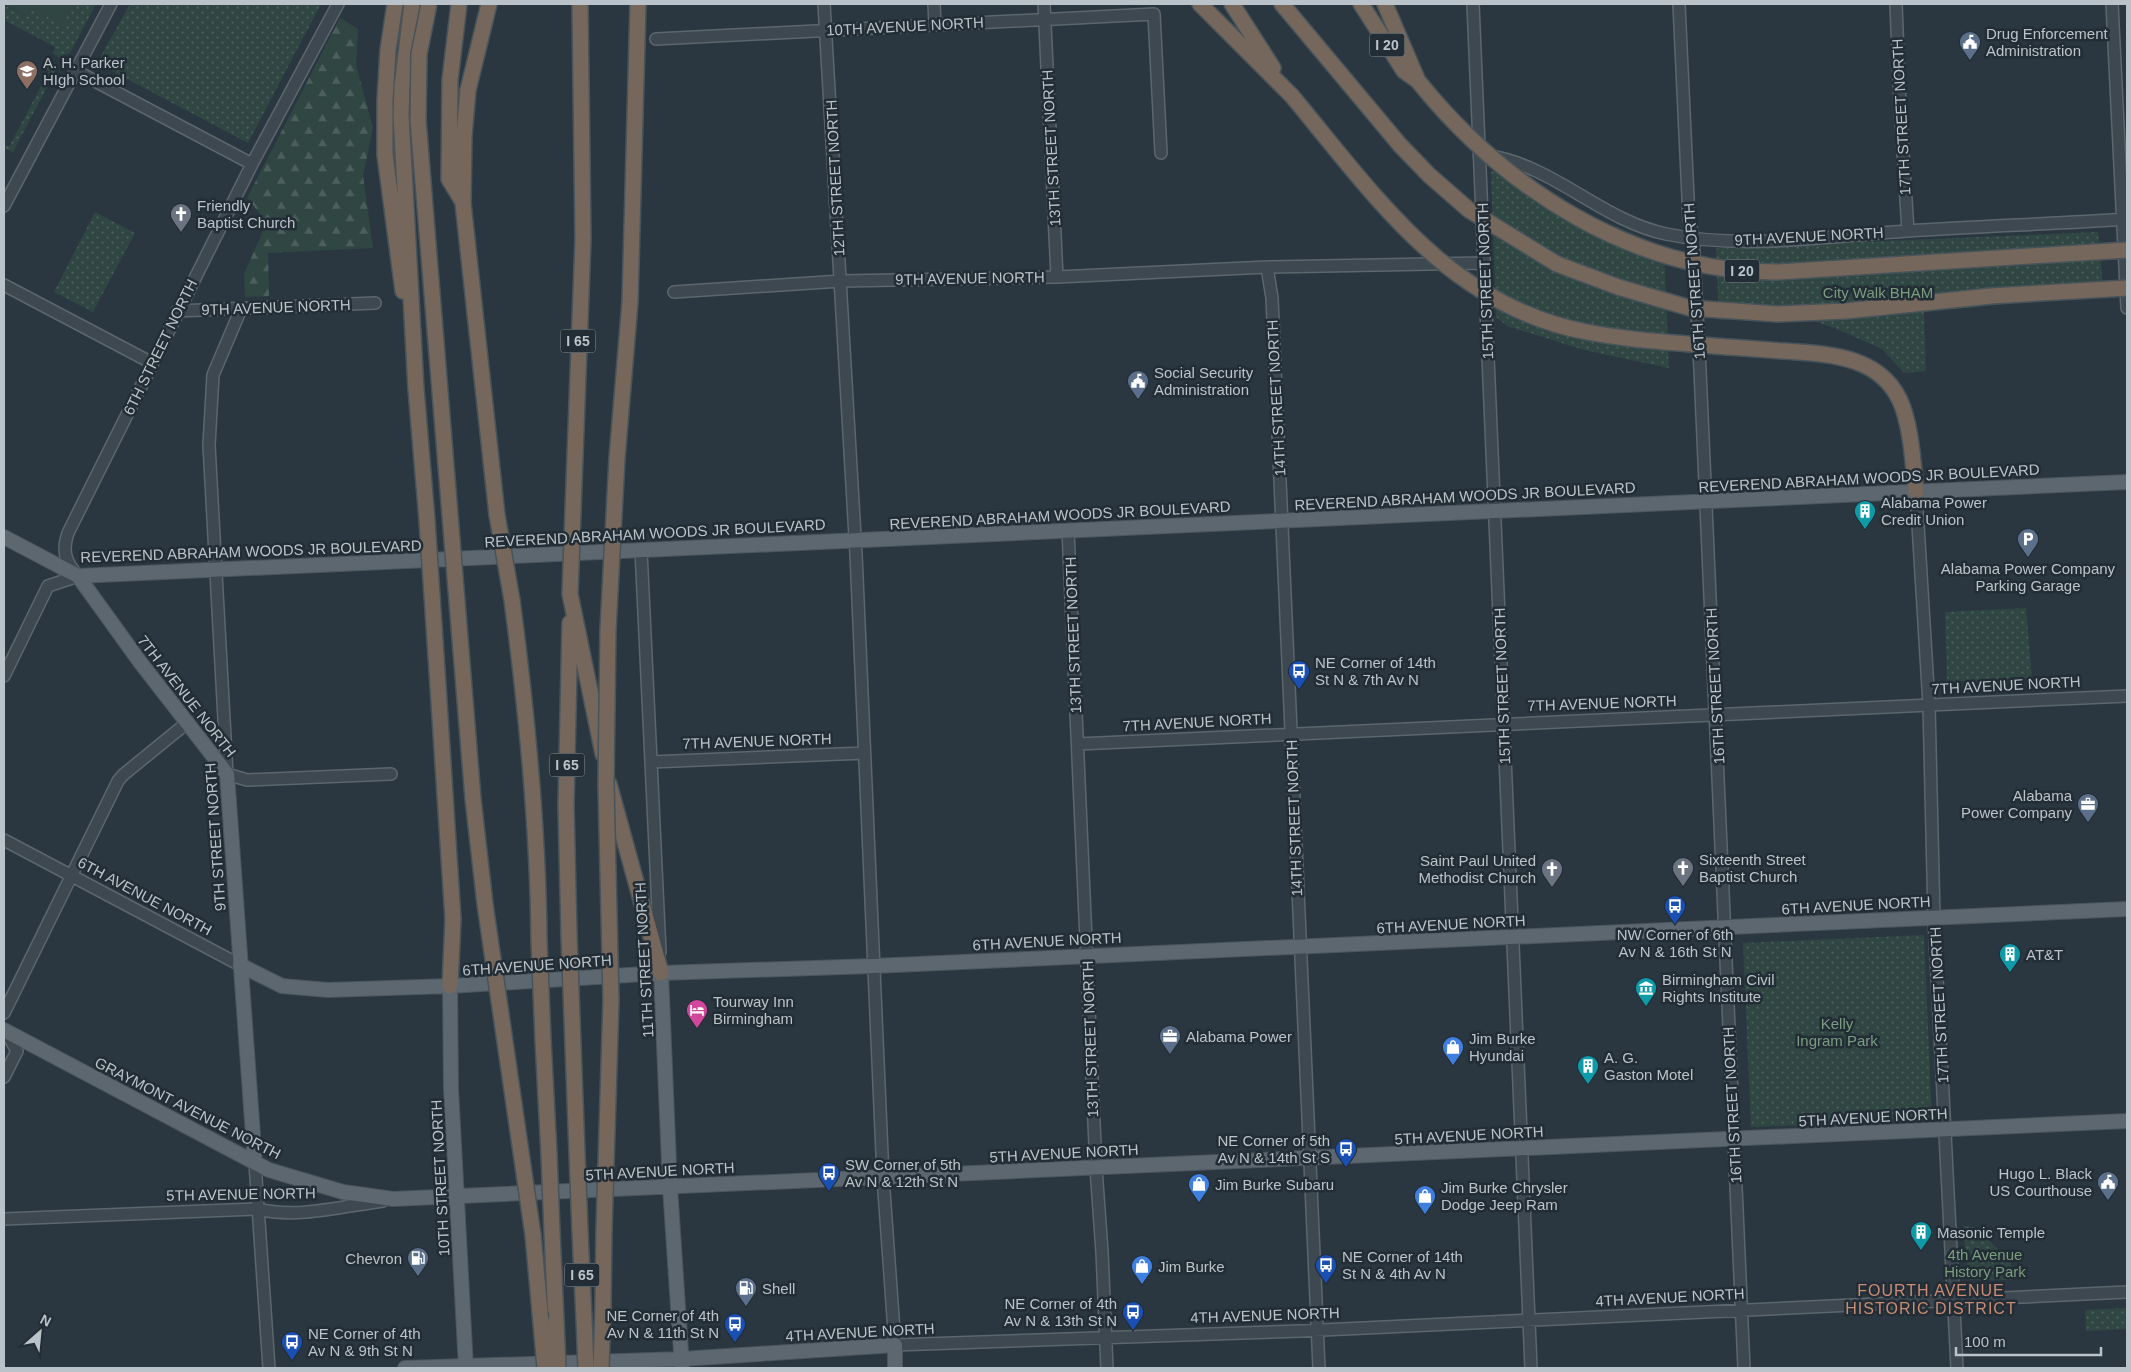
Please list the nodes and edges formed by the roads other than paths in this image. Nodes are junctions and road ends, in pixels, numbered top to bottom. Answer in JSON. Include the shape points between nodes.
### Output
{"nodes":[{"id":1,"x":110,"y":4,"type":"edge"},
{"id":2,"x":338,"y":4,"type":"edge"},
{"id":3,"x":395,"y":4,"type":"edge"},
{"id":4,"x":412,"y":4,"type":"edge"},
{"id":5,"x":429,"y":4,"type":"edge"},
{"id":6,"x":459,"y":4,"type":"edge"},
{"id":7,"x":488,"y":4,"type":"edge"},
{"id":8,"x":638,"y":4,"type":"edge"},
{"id":9,"x":824,"y":4,"type":"edge"},
{"id":10,"x":934,"y":4,"type":"edge"},
{"id":11,"x":1044,"y":4,"type":"edge"},
{"id":12,"x":1200,"y":4,"type":"edge"},
{"id":13,"x":1225,"y":4,"type":"edge"},
{"id":14,"x":1232,"y":4,"type":"edge"},
{"id":15,"x":1271,"y":4,"type":"edge"},
{"id":16,"x":1282,"y":4,"type":"edge"},
{"id":17,"x":1361,"y":4,"type":"edge"},
{"id":18,"x":1385,"y":4,"type":"edge"},
{"id":19,"x":1473,"y":4,"type":"edge"},
{"id":20,"x":1679,"y":4,"type":"edge"},
{"id":21,"x":1896,"y":4,"type":"edge"},
{"id":22,"x":2112,"y":4,"type":"edge"},
{"id":23,"x":581,"y":8,"type":"edge"},
{"id":24,"x":1045,"y":19,"type":"junction"},
{"id":25,"x":1244,"y":24,"type":"junction"},
{"id":26,"x":935,"y":25,"type":"junction"},
{"id":27,"x":826,"y":30,"type":"junction"},
{"id":28,"x":656,"y":39,"type":"dead end"},
{"id":29,"x":76,"y":71,"type":"junction"},
{"id":30,"x":1339,"y":71,"type":"junction"},
{"id":31,"x":1418,"y":81,"type":"junction"},
{"id":32,"x":1292,"y":96,"type":"junction"},
{"id":33,"x":1161,"y":153,"type":"dead end"},
{"id":34,"x":1479,"y":154,"type":"junction"},
{"id":35,"x":252,"y":164,"type":"junction"},
{"id":36,"x":464,"y":203,"type":"junction"},
{"id":37,"x":4,"y":206,"type":"edge"},
{"id":38,"x":2125,"y":219,"type":"edge"},
{"id":39,"x":1908,"y":230,"type":"junction"},
{"id":40,"x":1692,"y":237,"type":"junction"},
{"id":41,"x":2127,"y":250,"type":"edge"},
{"id":42,"x":1484,"y":263,"type":"junction"},
{"id":43,"x":1267,"y":267,"type":"junction"},
{"id":44,"x":1057,"y":277,"type":"junction"},
{"id":45,"x":841,"y":281,"type":"junction"},
{"id":46,"x":4,"y":285,"type":"edge"},
{"id":47,"x":2127,"y":288,"type":"edge"},
{"id":48,"x":674,"y":292,"type":"dead end"},
{"id":49,"x":375,"y":303,"type":"dead end"},
{"id":50,"x":2127,"y":308,"type":"edge"},
{"id":51,"x":242,"y":309,"type":"junction"},
{"id":52,"x":177,"y":311,"type":"junction"},
{"id":53,"x":152,"y":363,"type":"junction"},
{"id":54,"x":416,"y":389,"type":"junction"},
{"id":55,"x":2127,"y":482,"type":"edge"},
{"id":56,"x":1916,"y":492,"type":"junction"},
{"id":57,"x":1706,"y":502,"type":"junction"},
{"id":58,"x":1495,"y":511,"type":"junction"},
{"id":59,"x":1281,"y":521,"type":"junction"},
{"id":60,"x":1068,"y":530,"type":"junction"},
{"id":61,"x":4,"y":537,"type":"edge"},
{"id":62,"x":854,"y":540,"type":"junction"},
{"id":63,"x":641,"y":550,"type":"junction"},
{"id":64,"x":215,"y":570,"type":"junction"},
{"id":65,"x":78,"y":576,"type":"junction"},
{"id":66,"x":570,"y":594,"type":"junction"},
{"id":67,"x":4,"y":676,"type":"edge"},
{"id":68,"x":2127,"y":696,"type":"edge"},
{"id":69,"x":1929,"y":705,"type":"junction"},
{"id":70,"x":1715,"y":715,"type":"junction"},
{"id":71,"x":188,"y":722,"type":"junction"},
{"id":72,"x":1504,"y":724,"type":"junction"},
{"id":73,"x":1291,"y":734,"type":"junction"},
{"id":74,"x":1078,"y":744,"type":"junction"},
{"id":75,"x":864,"y":753,"type":"junction"},
{"id":76,"x":651,"y":762,"type":"junction"},
{"id":77,"x":227,"y":774,"type":"junction"},
{"id":78,"x":391,"y":774,"type":"dead end"},
{"id":79,"x":4,"y":840,"type":"edge"},
{"id":80,"x":72,"y":876,"type":"junction"},
{"id":81,"x":2127,"y":909,"type":"edge"},
{"id":82,"x":1934,"y":918,"type":"junction"},
{"id":83,"x":1723,"y":928,"type":"junction"},
{"id":84,"x":1513,"y":937,"type":"junction"},
{"id":85,"x":1300,"y":947,"type":"junction"},
{"id":86,"x":1087,"y":956,"type":"junction"},
{"id":87,"x":240,"y":965,"type":"junction"},
{"id":88,"x":874,"y":966,"type":"junction"},
{"id":89,"x":661,"y":973,"type":"junction"},
{"id":90,"x":450,"y":986,"type":"junction"},
{"id":91,"x":4,"y":1013,"type":"edge"},
{"id":92,"x":4,"y":1029,"type":"edge"},
{"id":93,"x":4,"y":1077,"type":"edge"},
{"id":94,"x":2127,"y":1121,"type":"edge"},
{"id":95,"x":1947,"y":1130,"type":"junction"},
{"id":96,"x":1734,"y":1139,"type":"junction"},
{"id":97,"x":1522,"y":1149,"type":"junction"},
{"id":98,"x":1310,"y":1158,"type":"junction"},
{"id":99,"x":255,"y":1162,"type":"junction"},
{"id":100,"x":1096,"y":1168,"type":"junction"},
{"id":101,"x":883,"y":1177,"type":"junction"},
{"id":102,"x":670,"y":1187,"type":"junction"},
{"id":103,"x":458,"y":1196,"type":"junction"},
{"id":104,"x":394,"y":1199,"type":"junction"},
{"id":105,"x":258,"y":1209,"type":"junction"},
{"id":106,"x":4,"y":1219,"type":"edge"},
{"id":107,"x":2127,"y":1292,"type":"edge"},
{"id":108,"x":1954,"y":1300,"type":"junction"},
{"id":109,"x":1742,"y":1310,"type":"junction"},
{"id":110,"x":1529,"y":1320,"type":"junction"},
{"id":111,"x":1318,"y":1330,"type":"junction"},
{"id":112,"x":1104,"y":1337,"type":"junction"},
{"id":113,"x":895,"y":1345,"type":"junction"},
{"id":114,"x":682,"y":1364,"type":"edge"},
{"id":115,"x":466,"y":1367,"type":"edge"},
{"id":116,"x":269,"y":1368,"type":"edge"},
{"id":117,"x":405,"y":1368,"type":"edge"},
{"id":118,"x":545,"y":1368,"type":"edge"},
{"id":119,"x":558,"y":1368,"type":"edge"},
{"id":120,"x":586,"y":1368,"type":"edge"},
{"id":121,"x":601,"y":1368,"type":"edge"},
{"id":122,"x":895,"y":1368,"type":"edge"},
{"id":123,"x":1107,"y":1368,"type":"edge"},
{"id":124,"x":1319,"y":1368,"type":"edge"},
{"id":125,"x":1531,"y":1368,"type":"edge"},
{"id":126,"x":1744,"y":1368,"type":"edge"},
{"id":127,"x":1957,"y":1368,"type":"edge"}],
"edges":[{"from":1,"to":29,"type":"street"},
{"from":2,"to":35,"type":"street","name":"6TH STREET NORTH"},
{"from":3,"to":54,"type":"highway","via":[[385,100],[385,155]]},
{"from":4,"to":54,"type":"highway","via":[[402,87],[402,115]]},
{"from":5,"to":118,"type":"highway","bridge":true,"via":[[419,54],[418,120],[467,736],[486,904],[533,1235]]},
{"from":6,"to":36,"type":"highway","via":[[450,80],[448,179]]},
{"from":7,"to":36,"type":"highway","number":"I 65","via":[[468,90]]},
{"from":8,"to":121,"type":"highway","bridge":true,"via":[[630,302],[617,458],[608,630],[606,785],[611,1000]]},
{"from":9,"to":27,"type":"street","name":"12TH STREET NORTH"},
{"from":10,"to":26,"type":"street"},
{"from":11,"to":24,"type":"street","name":"13TH STREET NORTH"},
{"from":12,"to":32,"type":"highway"},
{"from":13,"to":25,"type":"highway"},
{"from":14,"to":25,"type":"highway"},
{"from":15,"to":30,"type":"highway"},
{"from":16,"to":30,"type":"highway"},
{"from":17,"to":31,"type":"highway","number":"I 20","via":[[1404,71]]},
{"from":18,"to":31,"type":"highway"},
{"from":19,"to":34,"type":"street","name":"15TH STREET NORTH"},
{"from":20,"to":40,"type":"street","name":"16TH STREET NORTH"},
{"from":21,"to":39,"type":"street","name":"17TH STREET NORTH"},
{"from":22,"to":38,"type":"street"},
{"from":23,"to":66,"type":"highway","number":"I 65","bridge":true,"via":[[583,239]]},
{"from":24,"to":26,"type":"street","name":"10TH AVENUE NORTH"},
{"from":24,"to":33,"type":"street","name":"10TH AVENUE NORTH","via":[[1154,14]]},
{"from":24,"to":44,"type":"street","name":"13TH STREET NORTH"},
{"from":25,"to":32,"type":"highway"},
{"from":26,"to":27,"type":"street","name":"10TH AVENUE NORTH"},
{"from":27,"to":28,"type":"street","name":"10TH AVENUE NORTH"},
{"from":27,"to":45,"type":"street","name":"12TH STREET NORTH"},
{"from":29,"to":35,"type":"street"},
{"from":29,"to":37,"type":"street"},
{"from":30,"to":47,"type":"highway","bridge":true,"via":[[1400,145],[1469,210],[1556,264],[1618,287],[1690,308],[1787,314]]},
{"from":31,"to":41,"type":"highway","number":"I 20","bridge":true,"via":[[1472,140],[1537,193],[1580,220],[1638,245],[1691,262],[1747,272],[1777,272]]},
{"from":32,"to":56,"type":"highway","bridge":true,"via":[[1368,188],[1421,244],[1447,268],[1492,298],[1551,323],[1586,332],[1726,347],[1819,352],[1870,366],[1886,379],[1902,406]]},
{"from":34,"to":40,"type":"street","name":"9TH AVENUE NORTH","via":[[1539,170],[1631,222],[1664,234]]},
{"from":34,"to":42,"type":"street","name":"15TH STREET NORTH"},
{"from":35,"to":52,"type":"street","name":"6TH STREET NORTH"},
{"from":36,"to":119,"type":"highway","number":"I 65","bridge":true,"via":[[497,515],[523,687],[538,861]]},
{"from":38,"to":39,"type":"street","name":"9TH AVENUE NORTH"},
{"from":38,"to":50,"type":"street"},
{"from":39,"to":40,"type":"street","name":"9TH AVENUE NORTH","via":[[1760,241]]},
{"from":40,"to":57,"type":"street","name":"16TH STREET NORTH"},
{"from":42,"to":43,"type":"street","name":"9TH AVENUE NORTH"},
{"from":42,"to":58,"type":"street","name":"15TH STREET NORTH"},
{"from":43,"to":44,"type":"street","name":"9TH AVENUE NORTH"},
{"from":43,"to":59,"type":"street","name":"14TH STREET NORTH","via":[[1272,298]]},
{"from":44,"to":45,"type":"street","name":"9TH AVENUE NORTH"},
{"from":45,"to":48,"type":"street","name":"9TH AVENUE NORTH"},
{"from":45,"to":62,"type":"street","name":"12TH STREET NORTH"},
{"from":46,"to":53,"type":"street"},
{"from":49,"to":51,"type":"street","name":"9TH AVENUE NORTH"},
{"from":51,"to":52,"type":"street","name":"9TH AVENUE NORTH"},
{"from":51,"to":64,"type":"street","name":"9TH STREET NORTH","via":[[213,375],[209,445]]},
{"from":52,"to":53,"type":"street","name":"6TH STREET NORTH"},
{"from":53,"to":65,"type":"street","name":"6TH STREET NORTH","via":[[63,547],[69,565]]},
{"from":54,"to":90,"type":"highway","bridge":true,"via":[[453,919]]},
{"from":55,"to":56,"type":"main road","name":"REVEREND ABRAHAM WOODS JR BOULEVARD"},
{"from":56,"to":57,"type":"main road","name":"REVEREND ABRAHAM WOODS JR BOULEVARD"},
{"from":56,"to":69,"type":"street","name":"17TH STREET NORTH"},
{"from":57,"to":58,"type":"main road","name":"REVEREND ABRAHAM WOODS JR BOULEVARD"},
{"from":57,"to":70,"type":"street","name":"16TH STREET NORTH"},
{"from":58,"to":59,"type":"main road","name":"REVEREND ABRAHAM WOODS JR BOULEVARD"},
{"from":58,"to":72,"type":"street","name":"15TH STREET NORTH"},
{"from":59,"to":60,"type":"main road","name":"REVEREND ABRAHAM WOODS JR BOULEVARD"},
{"from":59,"to":73,"type":"street","name":"14TH STREET NORTH"},
{"from":60,"to":62,"type":"main road","name":"REVEREND ABRAHAM WOODS JR BOULEVARD"},
{"from":60,"to":74,"type":"street","name":"13TH STREET NORTH"},
{"from":61,"to":65,"type":"main road","name":"REVEREND ABRAHAM WOODS JR BOULEVARD"},
{"from":62,"to":63,"type":"main road","name":"REVEREND ABRAHAM WOODS JR BOULEVARD"},
{"from":62,"to":75,"type":"street","name":"12TH STREET NORTH"},
{"from":63,"to":64,"type":"main road","name":"REVEREND ABRAHAM WOODS JR BOULEVARD"},
{"from":63,"to":76,"type":"street","name":"11TH STREET NORTH"},
{"from":64,"to":65,"type":"main road","name":"REVEREND ABRAHAM WOODS JR BOULEVARD"},
{"from":64,"to":77,"type":"street","name":"9TH STREET NORTH"},
{"from":65,"to":67,"type":"street","via":[[48,586]]},
{"from":65,"to":71,"type":"main road","name":"7TH AVENUE NORTH"},
{"from":66,"to":89,"type":"highway","via":[[612,796]]},
{"from":66,"to":120,"type":"highway","number":"I 65","bridge":true,"via":[[566,806]]},
{"from":68,"to":69,"type":"street","name":"7TH AVENUE NORTH"},
{"from":69,"to":70,"type":"street","name":"7TH AVENUE NORTH"},
{"from":69,"to":82,"type":"street","name":"17TH STREET NORTH"},
{"from":70,"to":72,"type":"street","name":"7TH AVENUE NORTH"},
{"from":70,"to":83,"type":"street","name":"16TH STREET NORTH"},
{"from":71,"to":77,"type":"main road","name":"7TH AVENUE NORTH"},
{"from":71,"to":80,"type":"street","via":[[123,775]]},
{"from":72,"to":73,"type":"street","name":"7TH AVENUE NORTH"},
{"from":72,"to":84,"type":"street","name":"15TH STREET NORTH"},
{"from":73,"to":74,"type":"street","name":"7TH AVENUE NORTH"},
{"from":73,"to":85,"type":"street","name":"14TH STREET NORTH"},
{"from":74,"to":86,"type":"street","name":"13TH STREET NORTH"},
{"from":75,"to":76,"type":"street","name":"7TH AVENUE NORTH"},
{"from":75,"to":88,"type":"street","name":"12TH STREET NORTH"},
{"from":76,"to":89,"type":"street","name":"11TH STREET NORTH"},
{"from":77,"to":78,"type":"street","name":"7TH AVENUE NORTH","via":[[246,780]]},
{"from":77,"to":87,"type":"main road","name":"9TH STREET NORTH"},
{"from":79,"to":80,"type":"street","name":"6TH AVENUE NORTH"},
{"from":80,"to":87,"type":"street","name":"6TH AVENUE NORTH"},
{"from":80,"to":91,"type":"street"},
{"from":81,"to":82,"type":"main road","name":"6TH AVENUE NORTH"},
{"from":82,"to":83,"type":"main road","name":"6TH AVENUE NORTH"},
{"from":82,"to":95,"type":"street","name":"17TH STREET NORTH"},
{"from":83,"to":84,"type":"main road","name":"6TH AVENUE NORTH"},
{"from":83,"to":96,"type":"street","name":"16TH STREET NORTH"},
{"from":84,"to":85,"type":"main road","name":"6TH AVENUE NORTH"},
{"from":84,"to":97,"type":"street","name":"15TH STREET NORTH"},
{"from":85,"to":86,"type":"main road","name":"6TH AVENUE NORTH"},
{"from":85,"to":98,"type":"street","name":"14TH STREET NORTH"},
{"from":86,"to":88,"type":"main road","name":"6TH AVENUE NORTH"},
{"from":86,"to":100,"type":"street","name":"13TH STREET NORTH"},
{"from":87,"to":90,"type":"main road","name":"6TH AVENUE NORTH","via":[[282,986],[328,990]]},
{"from":87,"to":99,"type":"main road","name":"9TH STREET NORTH"},
{"from":88,"to":89,"type":"main road","name":"6TH AVENUE NORTH"},
{"from":88,"to":101,"type":"street","name":"12TH STREET NORTH"},
{"from":89,"to":90,"type":"main road","name":"6TH AVENUE NORTH"},
{"from":89,"to":102,"type":"main road","name":"11TH STREET NORTH"},
{"from":90,"to":103,"type":"main road","name":"10TH STREET NORTH","via":[[451,1089]]},
{"from":92,"to":93,"type":"street","via":[[17,1051]]},
{"from":92,"to":99,"type":"main road","name":"GRAYMONT AVENUE NORTH"},
{"from":94,"to":95,"type":"main road","name":"5TH AVENUE NORTH"},
{"from":95,"to":96,"type":"main road","name":"5TH AVENUE NORTH"},
{"from":95,"to":108,"type":"street","name":"17TH STREET NORTH"},
{"from":96,"to":97,"type":"main road","name":"5TH AVENUE NORTH"},
{"from":96,"to":109,"type":"street","name":"16TH STREET NORTH"},
{"from":97,"to":98,"type":"main road","name":"5TH AVENUE NORTH"},
{"from":97,"to":110,"type":"street","name":"15TH STREET NORTH"},
{"from":98,"to":100,"type":"main road","name":"5TH AVENUE NORTH"},
{"from":98,"to":111,"type":"street","name":"14TH STREET NORTH"},
{"from":99,"to":104,"type":"main road","name":"GRAYMONT AVENUE NORTH","via":[[269,1170],[343,1192]]},
{"from":99,"to":105,"type":"street","name":"9TH STREET NORTH"},
{"from":100,"to":101,"type":"main road","name":"5TH AVENUE NORTH"},
{"from":100,"to":112,"type":"street","name":"13TH STREET NORTH"},
{"from":101,"to":102,"type":"main road","name":"5TH AVENUE NORTH"},
{"from":101,"to":113,"type":"street","name":"12TH STREET NORTH"},
{"from":102,"to":103,"type":"main road","name":"5TH AVENUE NORTH"},
{"from":102,"to":114,"type":"main road","name":"11TH STREET NORTH"},
{"from":103,"to":104,"type":"main road","name":"5TH AVENUE NORTH"},
{"from":103,"to":115,"type":"main road","name":"10TH STREET NORTH"},
{"from":104,"to":105,"type":"street","name":"5TH AVENUE NORTH","via":[[320,1210],[272,1213]]},
{"from":105,"to":106,"type":"street","name":"5TH AVENUE NORTH"},
{"from":105,"to":116,"type":"street","name":"9TH STREET NORTH"},
{"from":107,"to":108,"type":"street","name":"4TH AVENUE NORTH"},
{"from":108,"to":109,"type":"street","name":"4TH AVENUE NORTH"},
{"from":108,"to":127,"type":"street","name":"17TH STREET NORTH"},
{"from":109,"to":110,"type":"street","name":"4TH AVENUE NORTH"},
{"from":109,"to":126,"type":"street","name":"16TH STREET NORTH"},
{"from":110,"to":111,"type":"street","name":"4TH AVENUE NORTH"},
{"from":110,"to":125,"type":"street","name":"15TH STREET NORTH"},
{"from":111,"to":112,"type":"street","name":"4TH AVENUE NORTH"},
{"from":111,"to":124,"type":"street","name":"14TH STREET NORTH"},
{"from":112,"to":113,"type":"street","name":"4TH AVENUE NORTH"},
{"from":112,"to":123,"type":"street","name":"13TH STREET NORTH"},
{"from":113,"to":114,"type":"main road","name":"4TH AVENUE NORTH"},
{"from":113,"to":122,"type":"main road"},
{"from":114,"to":115,"type":"main road","name":"4TH AVENUE NORTH"},
{"from":115,"to":117,"type":"main road","name":"4TH AVENUE NORTH"}]}
